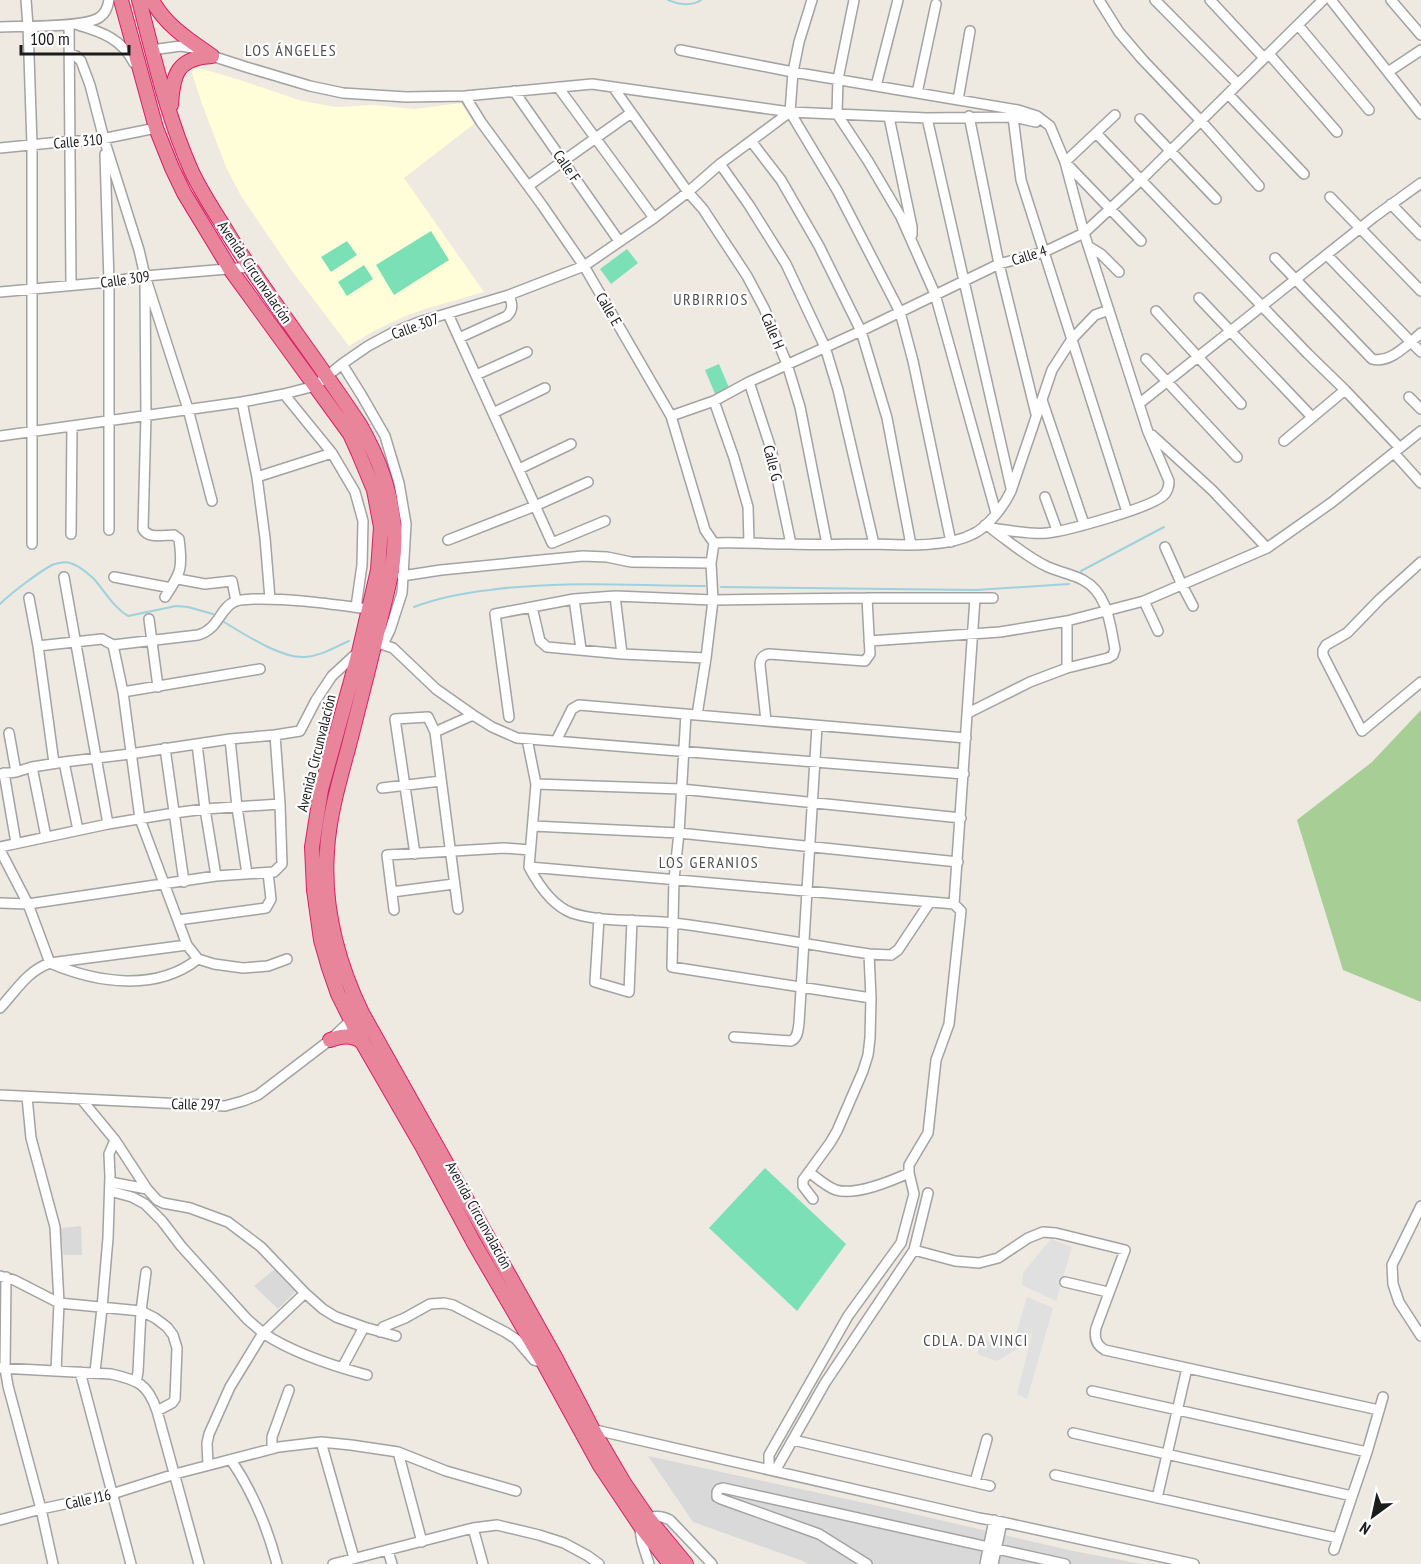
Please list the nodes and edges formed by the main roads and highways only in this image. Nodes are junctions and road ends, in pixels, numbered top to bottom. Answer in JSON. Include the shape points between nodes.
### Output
{"nodes":[{"id":1,"x":121,"y":0,"type":"edge"},
{"id":2,"x":138,"y":0,"type":"edge"},
{"id":3,"x":152,"y":0,"type":"edge"},
{"id":4,"x":171,"y":114,"type":"junction"},
{"id":5,"x":356,"y":1016,"type":"junction"},
{"id":6,"x":330,"y":1040,"type":"road end"},
{"id":7,"x":362,"y":1042,"type":"junction"},
{"id":8,"x":548,"y":1359,"type":"junction"},
{"id":9,"x":644,"y":1521,"type":"junction"},
{"id":10,"x":670,"y":1564,"type":"edge"},
{"id":11,"x":686,"y":1564,"type":"edge"}],
"edges":[{"from":1,"to":5,"type":"highway","name":"Avenida Circunvalación","via":[[156,128],[184,193],[230,268],[350,434],[374,490],[381,527],[378,570],[362,608],[359,652],[321,790],[312,847],[321,940],[338,994]]},
{"from":2,"to":4,"type":"highway","name":"Avenida Circunvalación"},
{"from":3,"to":4,"type":"highway","via":[[170,25],[212,56],[191,59],[180,69],[172,86]]},
{"from":4,"to":5,"type":"highway","name":"Avenida Circunvalación","via":[[203,194],[360,425],[375,451],[388,488],[394,529],[393,560],[379,643],[335,797],[327,851],[327,894],[335,940]]},
{"from":5,"to":7,"type":"highway","name":"Avenida Circunvalación"},
{"from":5,"to":8,"type":"highway","name":"Avenida Circunvalación"},
{"from":6,"to":7,"type":"highway","via":[[346,1036]]},
{"from":7,"to":8,"type":"highway","name":"Avenida Circunvalación","via":[[474,1243]]},
{"from":8,"to":9,"type":"highway","name":"Avenida Circunvalación"},
{"from":8,"to":9,"type":"highway","name":"Avenida Circunvalación","via":[[599,1464]]},
{"from":9,"to":10,"type":"highway","name":"Avenida Circunvalación"},
{"from":9,"to":11,"type":"highway","name":"Avenida Circunvalación"}]}
